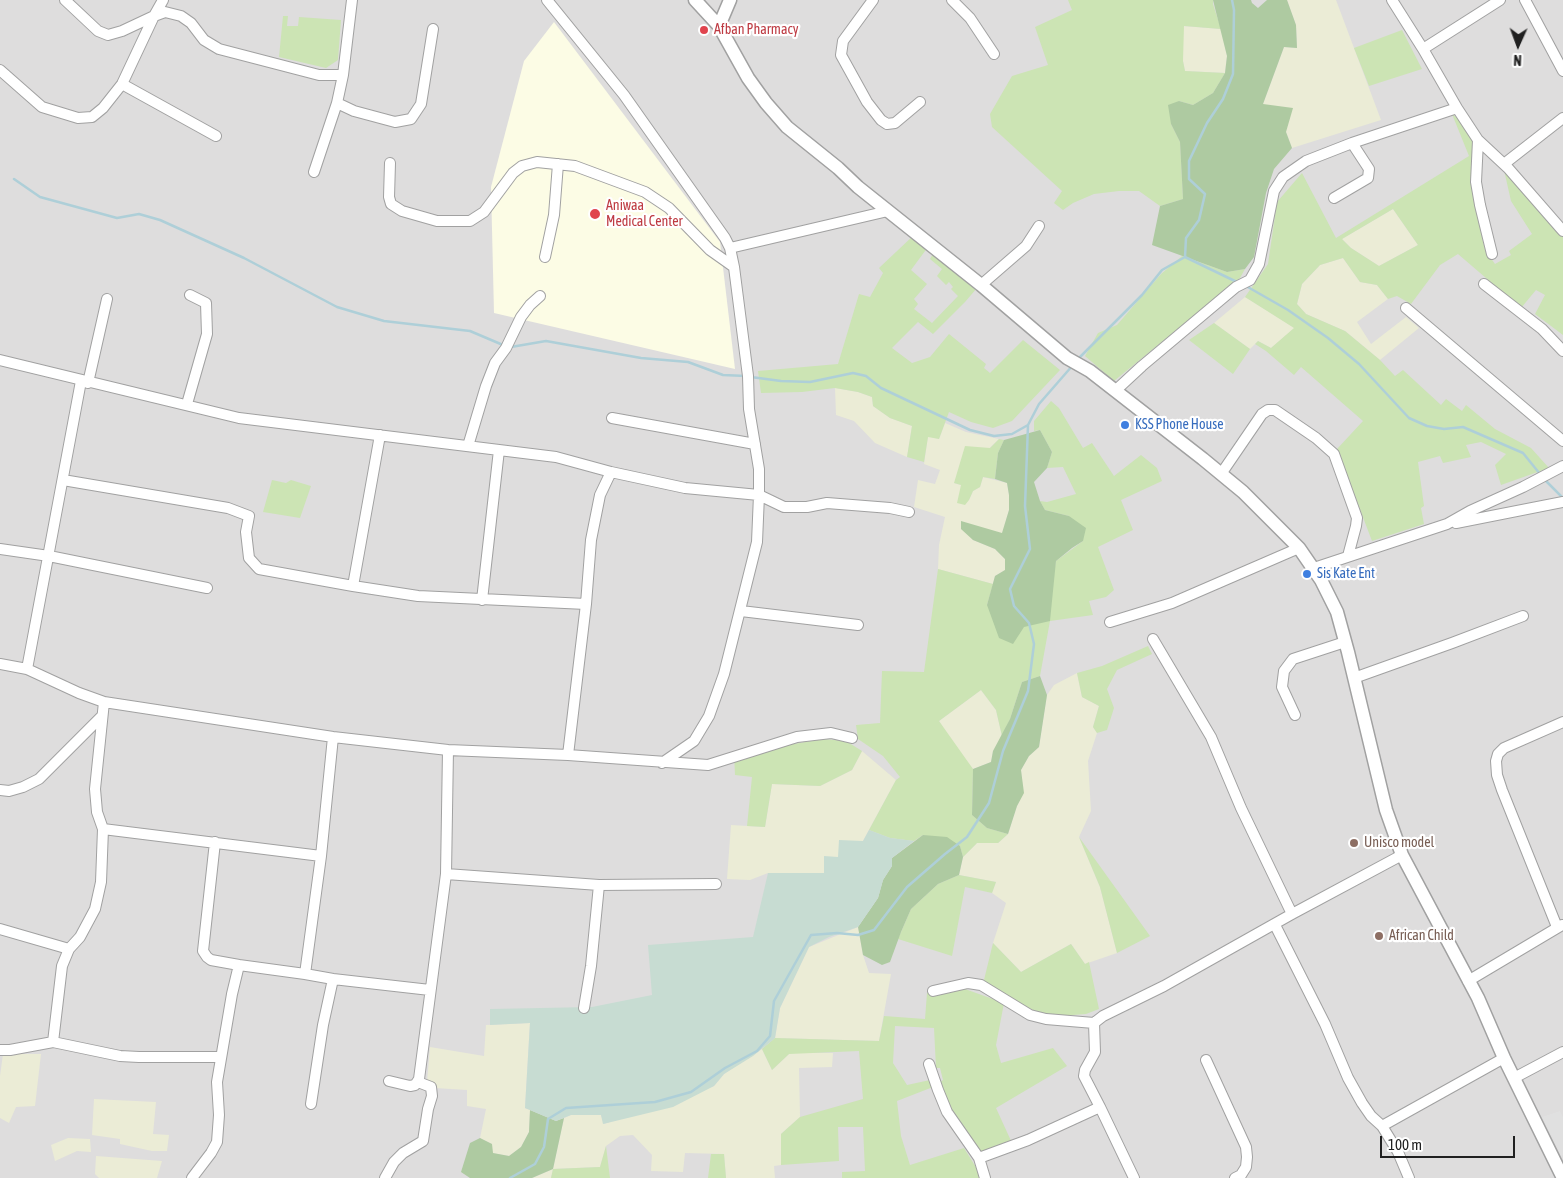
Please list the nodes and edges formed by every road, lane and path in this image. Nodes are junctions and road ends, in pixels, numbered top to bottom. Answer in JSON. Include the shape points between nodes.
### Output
{"nodes":[{"id":1,"x":65,"y":0,"type":"edge"},
{"id":2,"x":163,"y":0,"type":"edge"},
{"id":3,"x":352,"y":0,"type":"edge"},
{"id":4,"x":547,"y":0,"type":"edge"},
{"id":5,"x":695,"y":0,"type":"edge"},
{"id":6,"x":730,"y":0,"type":"edge"},
{"id":7,"x":873,"y":0,"type":"edge"},
{"id":8,"x":952,"y":0,"type":"edge"},
{"id":9,"x":1392,"y":0,"type":"edge"},
{"id":10,"x":1500,"y":0,"type":"edge"},
{"id":11,"x":1525,"y":0,"type":"edge"},
{"id":12,"x":154,"y":16,"type":"junction"},
{"id":13,"x":719,"y":26,"type":"junction"},
{"id":14,"x":433,"y":30,"type":"dead end"},
{"id":15,"x":1423,"y":49,"type":"junction"},
{"id":16,"x":994,"y":54,"type":"dead end"},
{"id":17,"x":0,"y":70,"type":"edge"},
{"id":18,"x":1563,"y":71,"type":"edge"},
{"id":19,"x":343,"y":75,"type":"junction"},
{"id":20,"x":122,"y":84,"type":"junction"},
{"id":21,"x":920,"y":102,"type":"dead end"},
{"id":22,"x":337,"y":103,"type":"junction"},
{"id":23,"x":1457,"y":108,"type":"junction"},
{"id":24,"x":1563,"y":118,"type":"edge"},
{"id":25,"x":216,"y":136,"type":"dead end"},
{"id":26,"x":1478,"y":140,"type":"junction"},
{"id":27,"x":1352,"y":142,"type":"junction"},
{"id":28,"x":390,"y":163,"type":"dead end"},
{"id":29,"x":558,"y":164,"type":"junction"},
{"id":30,"x":1504,"y":164,"type":"junction"},
{"id":31,"x":314,"y":172,"type":"dead end"},
{"id":32,"x":1334,"y":198,"type":"dead end"},
{"id":33,"x":888,"y":211,"type":"junction"},
{"id":34,"x":1039,"y":226,"type":"dead end"},
{"id":35,"x":1563,"y":231,"type":"edge"},
{"id":36,"x":730,"y":248,"type":"junction"},
{"id":37,"x":1492,"y":254,"type":"dead end"},
{"id":38,"x":545,"y":257,"type":"dead end"},
{"id":39,"x":734,"y":267,"type":"junction"},
{"id":40,"x":1484,"y":284,"type":"dead end"},
{"id":41,"x":981,"y":285,"type":"junction"},
{"id":42,"x":190,"y":295,"type":"dead end"},
{"id":43,"x":540,"y":296,"type":"dead end"},
{"id":44,"x":107,"y":299,"type":"dead end"},
{"id":45,"x":1406,"y":308,"type":"dead end"},
{"id":46,"x":1563,"y":352,"type":"edge"},
{"id":47,"x":0,"y":360,"type":"edge"},
{"id":48,"x":84,"y":382,"type":"junction"},
{"id":49,"x":1115,"y":391,"type":"junction"},
{"id":50,"x":187,"y":404,"type":"junction"},
{"id":51,"x":612,"y":418,"type":"dead end"},
{"id":52,"x":380,"y":435,"type":"junction"},
{"id":53,"x":1563,"y":441,"type":"edge"},
{"id":54,"x":756,"y":444,"type":"junction"},
{"id":55,"x":468,"y":446,"type":"junction"},
{"id":56,"x":499,"y":450,"type":"junction"},
{"id":57,"x":1563,"y":466,"type":"edge"},
{"id":58,"x":610,"y":472,"type":"junction"},
{"id":59,"x":1221,"y":474,"type":"junction"},
{"id":60,"x":63,"y":480,"type":"junction"},
{"id":61,"x":759,"y":495,"type":"junction"},
{"id":62,"x":1560,"y":503,"type":"edge"},
{"id":63,"x":909,"y":512,"type":"dead end"},
{"id":64,"x":1447,"y":524,"type":"junction"},
{"id":65,"x":1299,"y":548,"type":"junction"},
{"id":66,"x":0,"y":549,"type":"edge"},
{"id":67,"x":49,"y":556,"type":"junction"},
{"id":68,"x":1348,"y":556,"type":"junction"},
{"id":69,"x":1314,"y":568,"type":"junction"},
{"id":70,"x":354,"y":586,"type":"junction"},
{"id":71,"x":207,"y":588,"type":"dead end"},
{"id":72,"x":482,"y":600,"type":"junction"},
{"id":73,"x":586,"y":604,"type":"junction"},
{"id":74,"x":740,"y":611,"type":"junction"},
{"id":75,"x":1523,"y":616,"type":"dead end"},
{"id":76,"x":1110,"y":622,"type":"dead end"},
{"id":77,"x":858,"y":625,"type":"dead end"},
{"id":78,"x":1153,"y":639,"type":"dead end"},
{"id":79,"x":1345,"y":642,"type":"junction"},
{"id":80,"x":0,"y":664,"type":"edge"},
{"id":81,"x":26,"y":670,"type":"junction"},
{"id":82,"x":1354,"y":678,"type":"junction"},
{"id":83,"x":104,"y":702,"type":"junction"},
{"id":84,"x":1295,"y":715,"type":"dead end"},
{"id":85,"x":102,"y":716,"type":"junction"},
{"id":86,"x":1563,"y":722,"type":"edge"},
{"id":87,"x":333,"y":737,"type":"junction"},
{"id":88,"x":852,"y":738,"type":"dead end"},
{"id":89,"x":448,"y":750,"type":"junction"},
{"id":90,"x":568,"y":755,"type":"junction"},
{"id":91,"x":662,"y":763,"type":"junction"},
{"id":92,"x":0,"y":790,"type":"edge"},
{"id":93,"x":104,"y":829,"type":"junction"},
{"id":94,"x":216,"y":842,"type":"junction"},
{"id":95,"x":1402,"y":855,"type":"junction"},
{"id":96,"x":321,"y":856,"type":"junction"},
{"id":97,"x":446,"y":874,"type":"junction"},
{"id":98,"x":716,"y":884,"type":"dead end"},
{"id":99,"x":599,"y":885,"type":"junction"},
{"id":100,"x":1292,"y":914,"type":"junction"},
{"id":101,"x":1275,"y":925,"type":"junction"},
{"id":102,"x":1560,"y":926,"type":"edge"},
{"id":103,"x":0,"y":929,"type":"edge"},
{"id":104,"x":69,"y":949,"type":"junction"},
{"id":105,"x":239,"y":965,"type":"junction"},
{"id":106,"x":305,"y":974,"type":"junction"},
{"id":107,"x":333,"y":979,"type":"junction"},
{"id":108,"x":1468,"y":980,"type":"junction"},
{"id":109,"x":430,"y":990,"type":"junction"},
{"id":110,"x":933,"y":991,"type":"dead end"},
{"id":111,"x":584,"y":1008,"type":"dead end"},
{"id":112,"x":1094,"y":1023,"type":"junction"},
{"id":113,"x":53,"y":1042,"type":"junction"},
{"id":114,"x":0,"y":1050,"type":"edge"},
{"id":115,"x":1563,"y":1052,"type":"edge"},
{"id":116,"x":221,"y":1057,"type":"junction"},
{"id":117,"x":1504,"y":1058,"type":"junction"},
{"id":118,"x":1206,"y":1060,"type":"dead end"},
{"id":119,"x":929,"y":1064,"type":"dead end"},
{"id":120,"x":1514,"y":1078,"type":"junction"},
{"id":121,"x":389,"y":1082,"type":"dead end"},
{"id":122,"x":418,"y":1082,"type":"junction"},
{"id":123,"x":311,"y":1104,"type":"dead end"},
{"id":124,"x":1100,"y":1107,"type":"junction"},
{"id":125,"x":1382,"y":1126,"type":"junction"},
{"id":126,"x":979,"y":1158,"type":"junction"},
{"id":127,"x":1560,"y":1164,"type":"edge"},
{"id":128,"x":192,"y":1178,"type":"edge"},
{"id":129,"x":385,"y":1178,"type":"edge"},
{"id":130,"x":985,"y":1178,"type":"edge"},
{"id":131,"x":1134,"y":1178,"type":"edge"},
{"id":132,"x":1235,"y":1178,"type":"edge"},
{"id":133,"x":1409,"y":1178,"type":"edge"},
{"id":134,"x":1563,"y":1178,"type":"edge"}],
"edges":[{"from":1,"to":12,"type":"street","via":[[98,31],[108,35]]},
{"from":2,"to":12,"type":"street"},
{"from":3,"to":19,"type":"street"},
{"from":4,"to":36,"type":"street","via":[[624,95]]},
{"from":5,"to":13,"type":"street"},
{"from":6,"to":13,"type":"street"},
{"from":7,"to":21,"type":"street","via":[[843,40],[841,55],[867,102],[887,124],[895,123]]},
{"from":8,"to":16,"type":"street","via":[[970,18]]},
{"from":9,"to":15,"type":"street"},
{"from":10,"to":15,"type":"street"},
{"from":11,"to":18,"type":"street"},
{"from":12,"to":19,"type":"street","via":[[165,12],[181,16],[204,40],[218,49],[319,75]]},
{"from":12,"to":20,"type":"street"},
{"from":13,"to":33,"type":"street","via":[[748,78],[787,127]]},
{"from":14,"to":22,"type":"street","via":[[421,104],[411,119],[395,122]]},
{"from":15,"to":23,"type":"street"},
{"from":17,"to":20,"type":"street","via":[[42,107],[78,118],[92,117]]},
{"from":19,"to":22,"type":"street"},
{"from":20,"to":25,"type":"street"},
{"from":22,"to":31,"type":"street"},
{"from":23,"to":26,"type":"street"},
{"from":23,"to":27,"type":"street"},
{"from":24,"to":30,"type":"street"},
{"from":26,"to":30,"type":"street"},
{"from":26,"to":37,"type":"street","via":[[1476,182]]},
{"from":27,"to":32,"type":"street","via":[[1369,169],[1368,178]]},
{"from":27,"to":49,"type":"street","via":[[1306,161],[1283,177],[1274,191],[1259,264],[1250,280],[1236,288]]},
{"from":28,"to":29,"type":"street","via":[[391,204],[402,211],[437,221],[470,221],[484,212],[522,166],[537,162]]},
{"from":29,"to":38,"type":"street","via":[[554,215]]},
{"from":29,"to":39,"type":"street","via":[[575,166],[645,192],[669,208],[710,250]]},
{"from":30,"to":35,"type":"street"},
{"from":33,"to":36,"type":"street"},
{"from":33,"to":41,"type":"street"},
{"from":34,"to":41,"type":"street","via":[[1026,246]]},
{"from":36,"to":39,"type":"street"},
{"from":39,"to":54,"type":"street","via":[[749,409]]},
{"from":40,"to":46,"type":"street","via":[[1542,329]]},
{"from":41,"to":49,"type":"street","via":[[1067,358]]},
{"from":42,"to":50,"type":"street","via":[[206,303],[207,334]]},
{"from":43,"to":55,"type":"street","via":[[521,317],[495,363]]},
{"from":44,"to":48,"type":"street"},
{"from":45,"to":53,"type":"street"},
{"from":47,"to":48,"type":"street"},
{"from":48,"to":50,"type":"street"},
{"from":48,"to":60,"type":"street"},
{"from":49,"to":59,"type":"street"},
{"from":50,"to":52,"type":"street","via":[[239,418]]},
{"from":51,"to":54,"type":"street"},
{"from":52,"to":55,"type":"street"},
{"from":52,"to":70,"type":"street"},
{"from":54,"to":61,"type":"street"},
{"from":55,"to":56,"type":"street"},
{"from":56,"to":58,"type":"street","via":[[556,457]]},
{"from":56,"to":72,"type":"street"},
{"from":57,"to":64,"type":"street"},
{"from":58,"to":61,"type":"street","via":[[685,488]]},
{"from":58,"to":73,"type":"street","via":[[600,494],[591,540]]},
{"from":59,"to":65,"type":"street"},
{"from":59,"to":68,"type":"street","via":[[1262,414],[1275,410],[1334,454],[1357,518]]},
{"from":60,"to":67,"type":"street"},
{"from":60,"to":70,"type":"street","via":[[235,510],[249,516],[246,532],[249,558],[259,569]]},
{"from":61,"to":63,"type":"street","via":[[784,506],[808,507],[827,503]]},
{"from":61,"to":74,"type":"street","via":[[756,542]]},
{"from":62,"to":64,"type":"street"},
{"from":64,"to":68,"type":"street"},
{"from":65,"to":69,"type":"street"},
{"from":65,"to":76,"type":"street","via":[[1172,603]]},
{"from":66,"to":67,"type":"street"},
{"from":67,"to":71,"type":"street"},
{"from":67,"to":81,"type":"street"},
{"from":68,"to":69,"type":"street"},
{"from":69,"to":79,"type":"street","via":[[1331,598]]},
{"from":70,"to":72,"type":"street","via":[[418,596]]},
{"from":72,"to":73,"type":"street"},
{"from":73,"to":90,"type":"street"},
{"from":74,"to":77,"type":"street"},
{"from":74,"to":91,"type":"street","via":[[724,674],[703,728],[694,741]]},
{"from":75,"to":82,"type":"street"},
{"from":78,"to":100,"type":"street","via":[[1211,737]]},
{"from":79,"to":82,"type":"street"},
{"from":79,"to":84,"type":"street","via":[[1293,659],[1284,670],[1282,687]]},
{"from":80,"to":81,"type":"street"},
{"from":81,"to":83,"type":"street"},
{"from":82,"to":95,"type":"street","via":[[1386,810]]},
{"from":83,"to":85,"type":"street"},
{"from":83,"to":87,"type":"street"},
{"from":85,"to":92,"type":"street","via":[[39,780],[9,791]]},
{"from":85,"to":93,"type":"street","via":[[95,789],[97,812]]},
{"from":86,"to":102,"type":"street","via":[[1504,748],[1496,762],[1502,790]]},
{"from":87,"to":89,"type":"street"},
{"from":87,"to":96,"type":"street"},
{"from":88,"to":91,"type":"street","via":[[831,733],[797,738],[708,766]]},
{"from":89,"to":90,"type":"street"},
{"from":89,"to":97,"type":"street"},
{"from":90,"to":91,"type":"street"},
{"from":93,"to":94,"type":"street"},
{"from":93,"to":104,"type":"street","via":[[101,882],[95,908]]},
{"from":94,"to":96,"type":"street"},
{"from":94,"to":105,"type":"street","via":[[203,951],[211,960]]},
{"from":95,"to":100,"type":"street"},
{"from":95,"to":108,"type":"street"},
{"from":96,"to":106,"type":"street"},
{"from":97,"to":99,"type":"street"},
{"from":97,"to":109,"type":"street"},
{"from":98,"to":99,"type":"street"},
{"from":99,"to":111,"type":"street"},
{"from":100,"to":101,"type":"street"},
{"from":101,"to":112,"type":"street"},
{"from":101,"to":125,"type":"street","via":[[1348,1078],[1371,1116]]},
{"from":102,"to":108,"type":"street"},
{"from":103,"to":104,"type":"street"},
{"from":104,"to":113,"type":"street","via":[[62,966]]},
{"from":105,"to":106,"type":"street"},
{"from":105,"to":116,"type":"street"},
{"from":106,"to":107,"type":"street"},
{"from":107,"to":109,"type":"street"},
{"from":107,"to":123,"type":"street"},
{"from":108,"to":117,"type":"street"},
{"from":109,"to":122,"type":"street"},
{"from":110,"to":112,"type":"street","via":[[956,984],[981,985],[1046,1020]]},
{"from":112,"to":124,"type":"street","via":[[1095,1052],[1084,1076]]},
{"from":113,"to":114,"type":"street"},
{"from":113,"to":116,"type":"street","via":[[130,1057]]},
{"from":115,"to":120,"type":"street"},
{"from":116,"to":128,"type":"street","via":[[217,1082],[217,1142]]},
{"from":117,"to":120,"type":"street"},
{"from":117,"to":125,"type":"street"},
{"from":118,"to":132,"type":"street","via":[[1246,1147],[1246,1167]]},
{"from":119,"to":126,"type":"street","via":[[947,1112]]},
{"from":120,"to":127,"type":"street"},
{"from":121,"to":122,"type":"street","via":[[410,1086]]},
{"from":122,"to":129,"type":"street","via":[[431,1087],[432,1096],[423,1141],[403,1153]]},
{"from":124,"to":126,"type":"street"},
{"from":124,"to":131,"type":"street"},
{"from":125,"to":133,"type":"street"},
{"from":126,"to":130,"type":"street"},
{"from":127,"to":134,"type":"street"}]}
